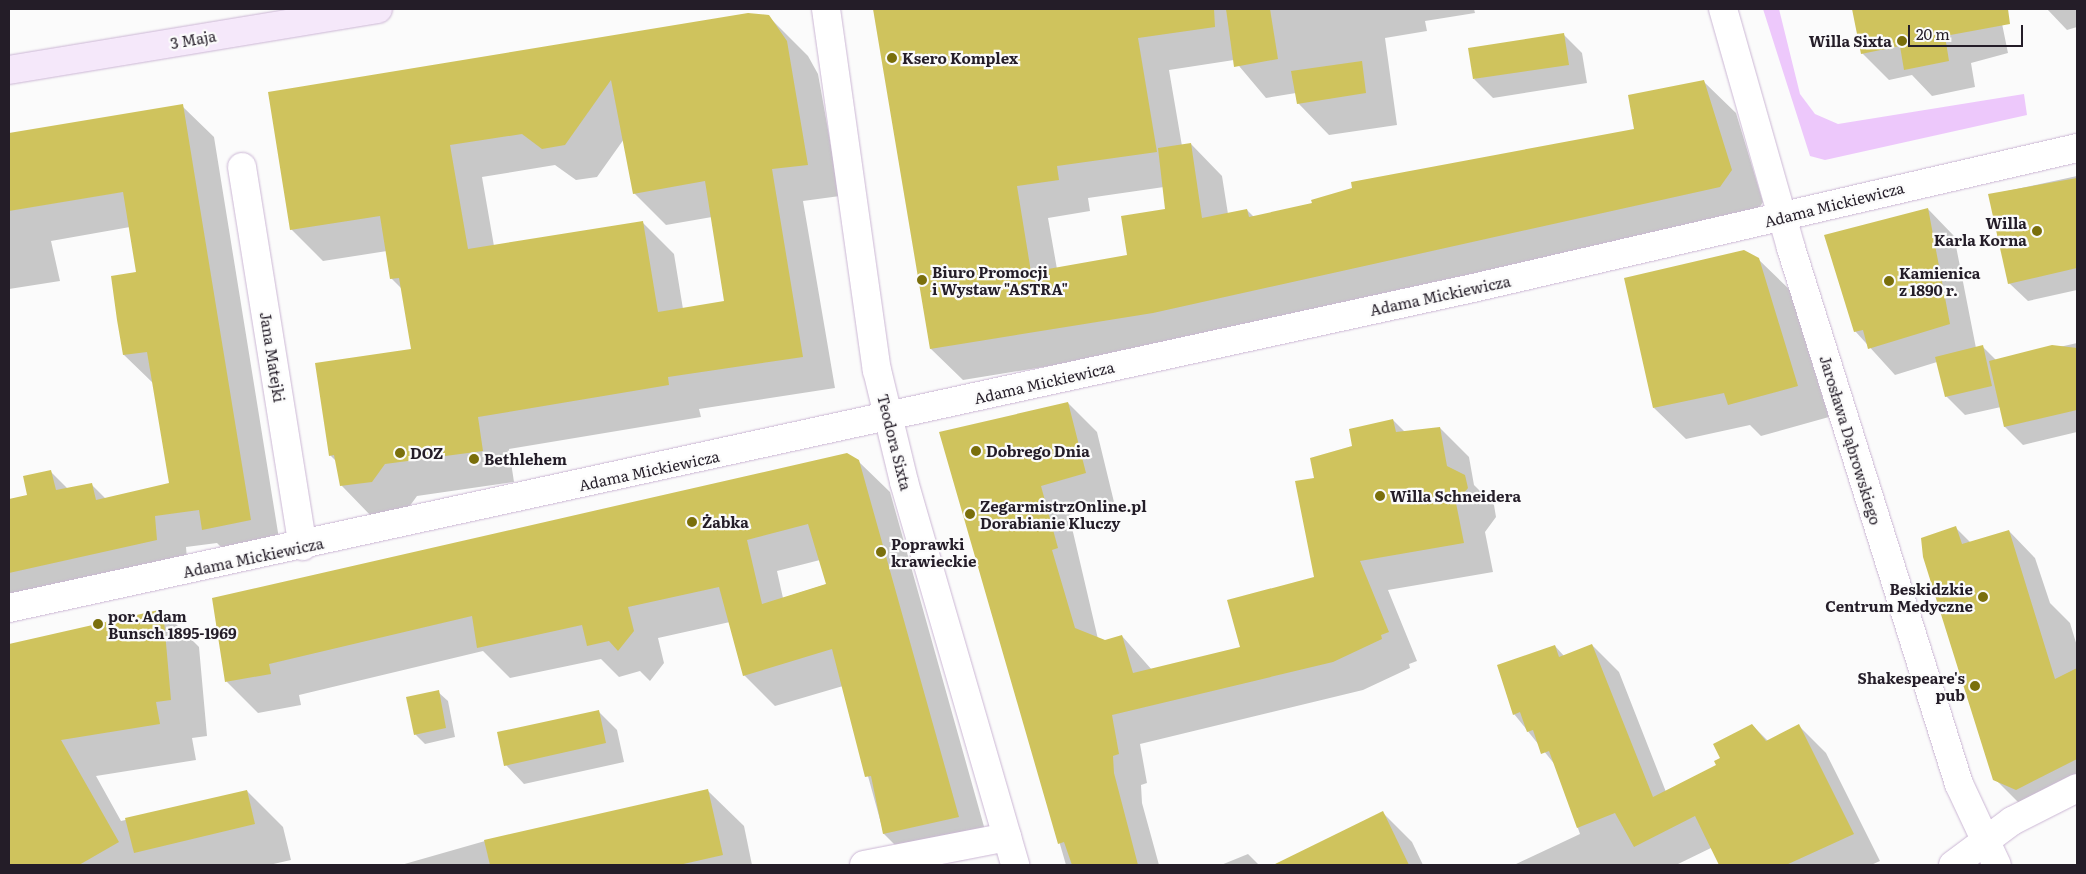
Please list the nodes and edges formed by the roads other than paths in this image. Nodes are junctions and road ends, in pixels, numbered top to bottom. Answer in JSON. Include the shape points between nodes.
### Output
{"nodes":[{"id":1,"x":378,"y":9,"type":"edge"},
{"id":2,"x":826,"y":9,"type":"edge"},
{"id":3,"x":1723,"y":9,"type":"edge"},
{"id":4,"x":9,"y":70,"type":"edge"},
{"id":5,"x":2077,"y":148,"type":"edge"},
{"id":6,"x":242,"y":168,"type":"dead end"},
{"id":7,"x":1781,"y":216,"type":"junction"},
{"id":8,"x":888,"y":416,"type":"junction"},
{"id":9,"x":303,"y":546,"type":"junction"},
{"id":10,"x":9,"y":608,"type":"edge"},
{"id":11,"x":2077,"y":788,"type":"edge"},
{"id":12,"x":1007,"y":837,"type":"junction"},
{"id":13,"x":1991,"y":854,"type":"edge"},
{"id":14,"x":864,"y":865,"type":"edge"},
{"id":15,"x":1015,"y":865,"type":"edge"},
{"id":16,"x":1953,"y":865,"type":"edge"}],
"edges":[{"from":1,"to":4,"type":"main road","name":"3 Maja"},
{"from":2,"to":8,"type":"street","name":"Teodora Sixta","via":[[877,370]]},
{"from":3,"to":7,"type":"street","name":"Jarosława Dąbrowskiego"},
{"from":5,"to":7,"type":"street","name":"Adama Mickiewicza"},
{"from":6,"to":9,"type":"street","name":"Jana Matejki"},
{"from":7,"to":8,"type":"street","name":"Adama Mickiewicza"},
{"from":7,"to":13,"type":"street","name":"Jarosława Dąbrowskiego","via":[[1959,784]]},
{"from":8,"to":9,"type":"street","name":"Adama Mickiewicza"},
{"from":8,"to":12,"type":"street","name":"Teodora Sixta"},
{"from":9,"to":10,"type":"street","name":"Adama Mickiewicza"},
{"from":11,"to":13,"type":"street","via":[[2012,821]]},
{"from":12,"to":14,"type":"street"},
{"from":12,"to":15,"type":"street","name":"Teodora Sixta"},
{"from":13,"to":16,"type":"street"}]}
